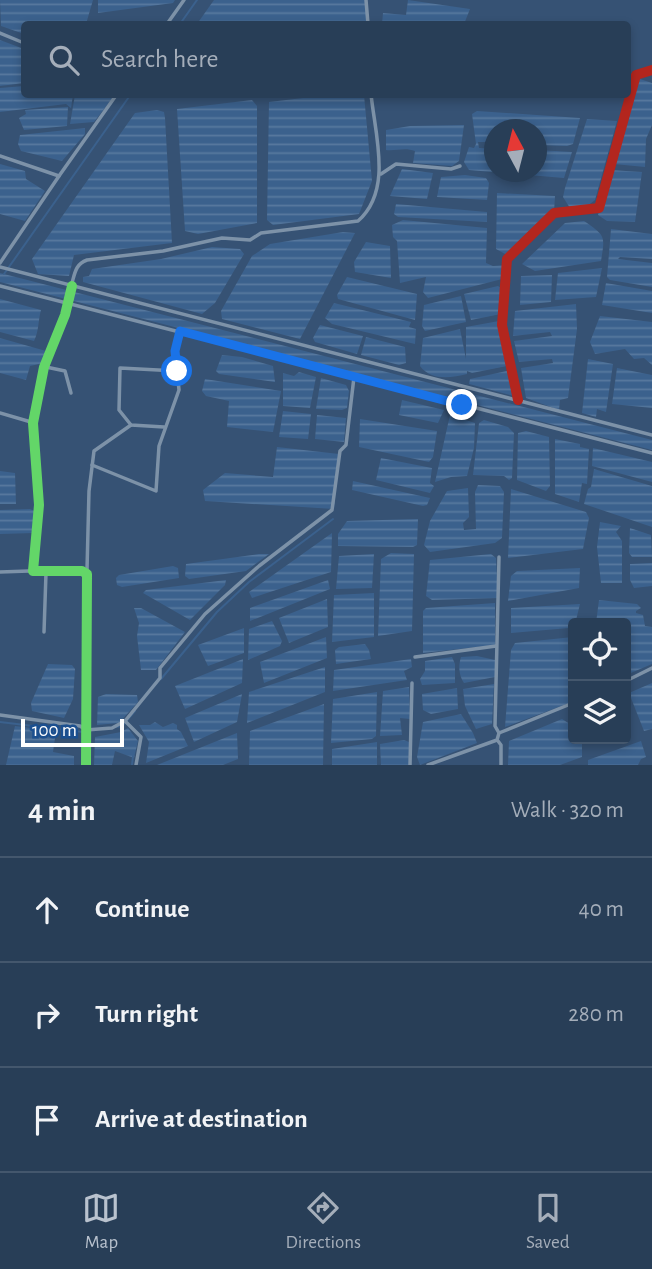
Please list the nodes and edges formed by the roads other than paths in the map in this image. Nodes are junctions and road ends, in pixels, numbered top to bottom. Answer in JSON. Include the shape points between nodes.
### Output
{"nodes":[{"id":1,"x":184,"y":0,"type":"edge"},
{"id":2,"x":366,"y":0,"type":"edge"},
{"id":3,"x":169,"y":21,"type":"edge"},
{"id":4,"x":368,"y":21,"type":"edge"},
{"id":5,"x":0,"y":33,"type":"edge"},
{"id":6,"x":21,"y":42,"type":"edge"},
{"id":7,"x":652,"y":70,"type":"edge"},
{"id":8,"x":631,"y":93,"type":"edge"},
{"id":9,"x":114,"y":98,"type":"edge"},
{"id":10,"x":372,"y":98,"type":"edge"},
{"id":11,"x":630,"y":98,"type":"edge"},
{"id":12,"x":0,"y":156,"type":"edge"},
{"id":13,"x":460,"y":166,"type":"dead end"},
{"id":14,"x":381,"y":174,"type":"junction"},
{"id":15,"x":60,"y":176,"type":"junction"},
{"id":16,"x":0,"y":265,"type":"edge"},
{"id":17,"x":72,"y":285,"type":"junction"},
{"id":18,"x":0,"y":286,"type":"edge"},
{"id":19,"x":68,"y":304,"type":"junction"},
{"id":20,"x":180,"y":331,"type":"junction"},
{"id":21,"x":44,"y":367,"type":"junction"},
{"id":22,"x":177,"y":371,"type":"junction"},
{"id":23,"x":354,"y":377,"type":"junction"},
{"id":24,"x":71,"y":393,"type":"dead end"},
{"id":25,"x":518,"y":400,"type":"junction"},
{"id":26,"x":0,"y":413,"type":"edge"},
{"id":27,"x":33,"y":423,"type":"junction"},
{"id":28,"x":131,"y":425,"type":"junction"},
{"id":29,"x":164,"y":427,"type":"junction"},
{"id":30,"x":652,"y":435,"type":"edge"},
{"id":31,"x":652,"y":453,"type":"edge"},
{"id":32,"x":92,"y":464,"type":"junction"},
{"id":33,"x":499,"y":557,"type":"dead end"},
{"id":34,"x":33,"y":571,"type":"junction"},
{"id":35,"x":46,"y":571,"type":"junction"},
{"id":36,"x":0,"y":572,"type":"edge"},
{"id":37,"x":87,"y":572,"type":"junction"},
{"id":38,"x":44,"y":632,"type":"dead end"},
{"id":39,"x":497,"y":646,"type":"junction"},
{"id":40,"x":415,"y":657,"type":"dead end"},
{"id":41,"x":652,"y":668,"type":"edge"},
{"id":42,"x":631,"y":678,"type":"edge"},
{"id":43,"x":412,"y":683,"type":"dead end"},
{"id":44,"x":568,"y":705,"type":"edge"},
{"id":45,"x":0,"y":715,"type":"edge"},
{"id":46,"x":125,"y":720,"type":"junction"},
{"id":47,"x":86,"y":730,"type":"junction"},
{"id":48,"x":499,"y":733,"type":"junction"},
{"id":49,"x":497,"y":740,"type":"junction"},
{"id":50,"x":86,"y":765,"type":"edge"},
{"id":51,"x":136,"y":765,"type":"edge"},
{"id":52,"x":410,"y":765,"type":"edge"},
{"id":53,"x":428,"y":765,"type":"edge"},
{"id":54,"x":501,"y":765,"type":"edge"}],
"edges":[{"from":1,"to":3,"type":"lane"},
{"from":2,"to":4,"type":"lane"},
{"from":5,"to":6,"type":"lane"},
{"from":7,"to":8,"type":"street","via":[[636,75]]},
{"from":9,"to":15,"type":"lane"},
{"from":10,"to":14,"type":"lane"},
{"from":11,"to":25,"type":"street","via":[[599,208],[554,213],[507,259],[502,325]]},
{"from":12,"to":15,"type":"lane"},
{"from":13,"to":14,"type":"lane","via":[[396,164]]},
{"from":14,"to":17,"type":"lane","via":[[377,192],[358,221],[87,260],[76,268]]},
{"from":15,"to":16,"type":"lane"},
{"from":16,"to":17,"type":"lane"},
{"from":17,"to":19,"type":"street"},
{"from":17,"to":25,"type":"lane"},
{"from":18,"to":19,"type":"lane"},
{"from":19,"to":20,"type":"lane"},
{"from":19,"to":21,"type":"street"},
{"from":20,"to":22,"type":"lane"},
{"from":20,"to":23,"type":"lane"},
{"from":21,"to":24,"type":"lane","via":[[65,371]]},
{"from":21,"to":27,"type":"street"},
{"from":22,"to":28,"type":"lane","via":[[120,368],[119,410]]},
{"from":22,"to":29,"type":"lane","via":[[178,390]]},
{"from":23,"to":31,"type":"lane"},
{"from":23,"to":46,"type":"lane","via":[[332,510],[205,614]]},
{"from":25,"to":30,"type":"lane"},
{"from":26,"to":27,"type":"lane"},
{"from":27,"to":34,"type":"street","via":[[39,505]]},
{"from":28,"to":29,"type":"lane"},
{"from":28,"to":32,"type":"lane","via":[[94,451]]},
{"from":29,"to":32,"type":"lane","via":[[156,491]]},
{"from":32,"to":37,"type":"lane"},
{"from":33,"to":39,"type":"lane"},
{"from":34,"to":35,"type":"street"},
{"from":34,"to":36,"type":"lane"},
{"from":35,"to":37,"type":"street"},
{"from":35,"to":38,"type":"lane"},
{"from":37,"to":47,"type":"street"},
{"from":39,"to":40,"type":"lane"},
{"from":39,"to":48,"type":"lane","via":[[495,726]]},
{"from":41,"to":42,"type":"lane"},
{"from":43,"to":52,"type":"lane"},
{"from":44,"to":48,"type":"lane"},
{"from":45,"to":47,"type":"lane"},
{"from":46,"to":47,"type":"lane","via":[[112,728]]},
{"from":46,"to":51,"type":"lane","via":[[141,737]]},
{"from":47,"to":50,"type":"street"},
{"from":48,"to":49,"type":"lane"},
{"from":49,"to":53,"type":"lane"},
{"from":49,"to":54,"type":"lane"}]}
